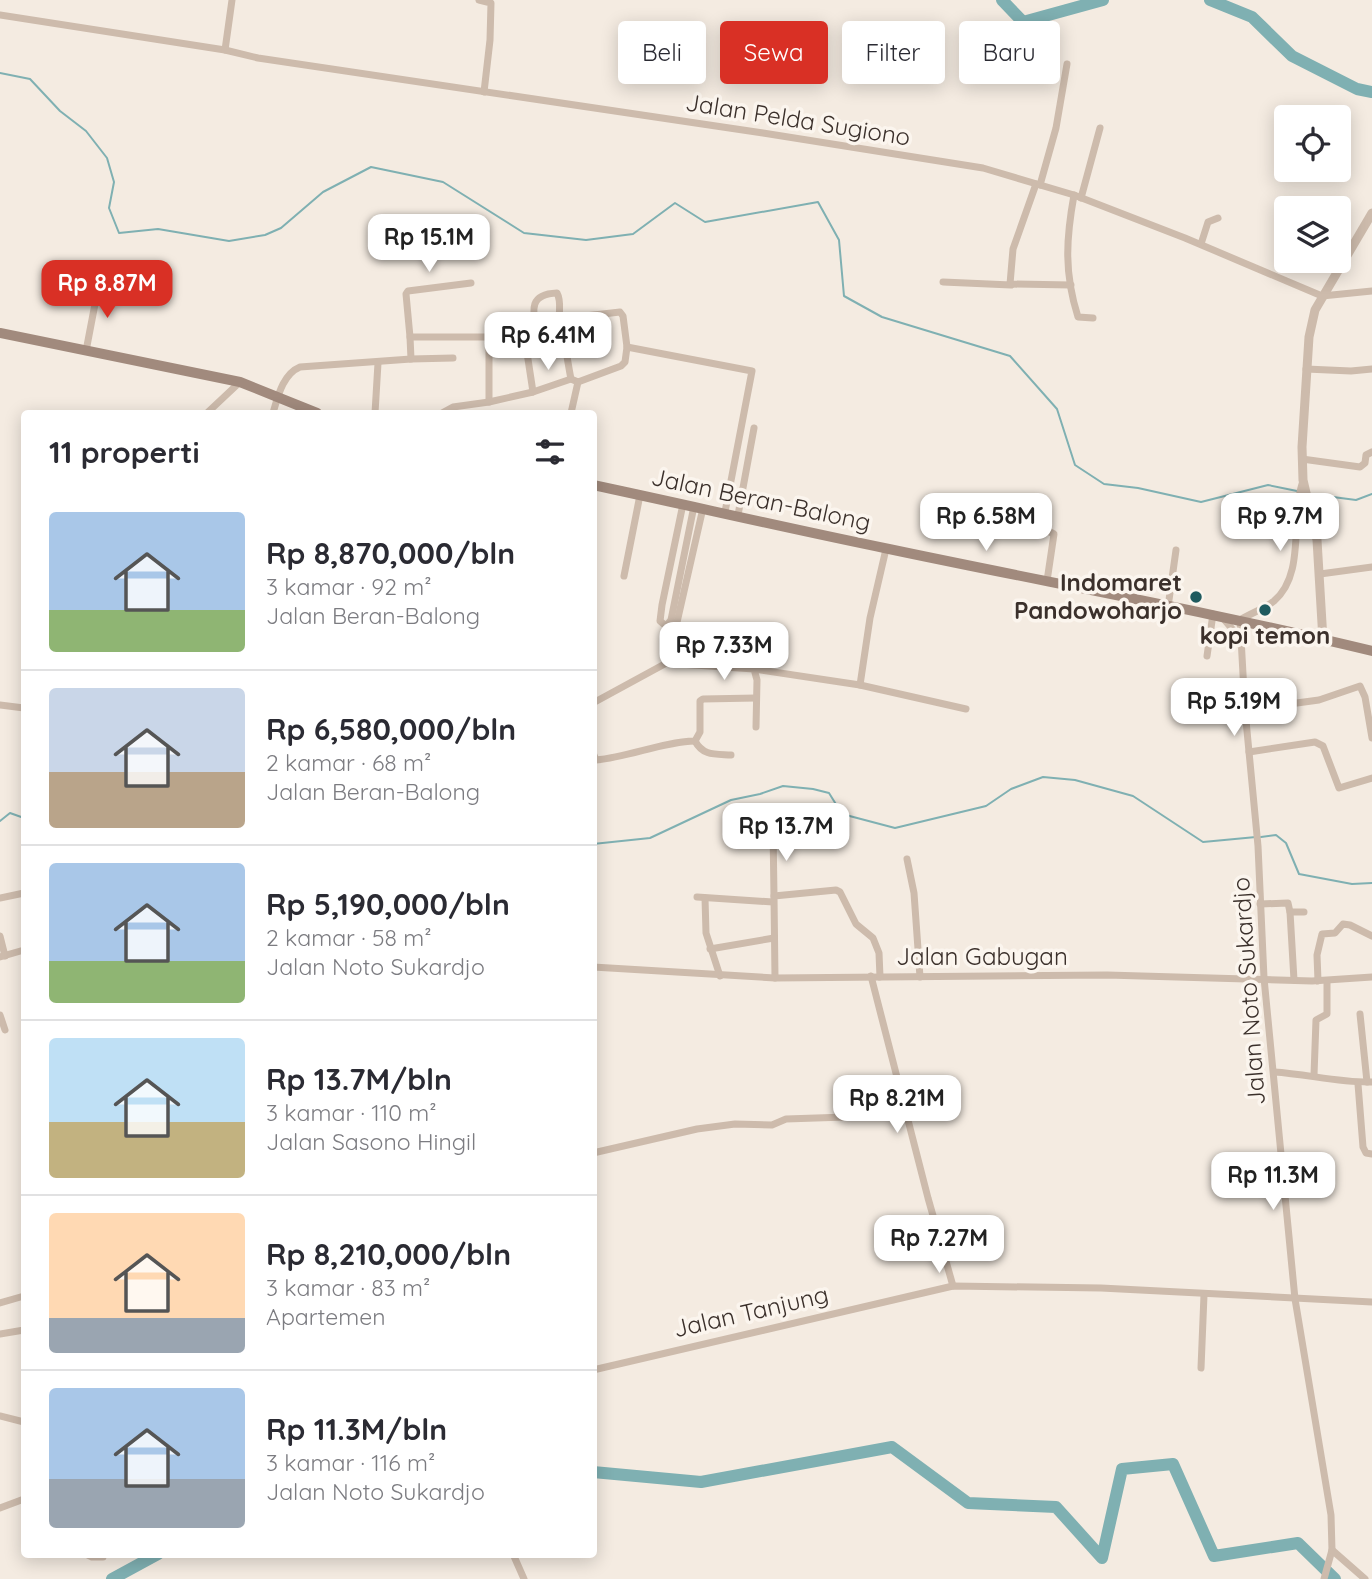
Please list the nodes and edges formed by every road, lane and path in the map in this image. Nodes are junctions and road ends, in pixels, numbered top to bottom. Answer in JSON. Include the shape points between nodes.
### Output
{"nodes":[{"id":1,"x":232,"y":0,"type":"edge"},
{"id":2,"x":479,"y":0,"type":"edge"},
{"id":3,"x":491,"y":1,"type":"edge"},
{"id":4,"x":0,"y":15,"type":"edge"},
{"id":5,"x":225,"y":50,"type":"junction"},
{"id":6,"x":1067,"y":64,"type":"dead end"},
{"id":7,"x":484,"y":92,"type":"junction"},
{"id":8,"x":1100,"y":128,"type":"dead end"},
{"id":9,"x":1038,"y":185,"type":"junction"},
{"id":10,"x":1078,"y":196,"type":"junction"},
{"id":11,"x":1372,"y":213,"type":"edge"},
{"id":12,"x":1218,"y":218,"type":"dead end"},
{"id":13,"x":1201,"y":244,"type":"junction"},
{"id":14,"x":943,"y":282,"type":"dead end"},
{"id":15,"x":99,"y":283,"type":"dead end"},
{"id":16,"x":471,"y":283,"type":"dead end"},
{"id":17,"x":1011,"y":285,"type":"junction"},
{"id":18,"x":1071,"y":285,"type":"junction"},
{"id":19,"x":1372,"y":291,"type":"edge"},
{"id":20,"x":1322,"y":296,"type":"junction"},
{"id":21,"x":1093,"y":318,"type":"dead end"},
{"id":22,"x":559,"y":319,"type":"junction"},
{"id":23,"x":536,"y":330,"type":"junction"},
{"id":24,"x":0,"y":333,"type":"edge"},
{"id":25,"x":524,"y":333,"type":"junction"},
{"id":26,"x":410,"y":337,"type":"junction"},
{"id":27,"x":489,"y":337,"type":"junction"},
{"id":28,"x":626,"y":346,"type":"junction"},
{"id":29,"x":86,"y":351,"type":"junction"},
{"id":30,"x":453,"y":358,"type":"dead end"},
{"id":31,"x":411,"y":359,"type":"junction"},
{"id":32,"x":378,"y":363,"type":"junction"},
{"id":33,"x":1306,"y":369,"type":"junction"},
{"id":34,"x":1372,"y":369,"type":"edge"},
{"id":35,"x":575,"y":380,"type":"junction"},
{"id":36,"x":240,"y":382,"type":"junction"},
{"id":37,"x":533,"y":391,"type":"junction"},
{"id":38,"x":278,"y":396,"type":"junction"},
{"id":39,"x":489,"y":402,"type":"junction"},
{"id":40,"x":210,"y":410,"type":"edge"},
{"id":41,"x":274,"y":410,"type":"edge"},
{"id":42,"x":310,"y":410,"type":"edge"},
{"id":43,"x":375,"y":410,"type":"edge"},
{"id":44,"x":448,"y":410,"type":"edge"},
{"id":45,"x":571,"y":410,"type":"edge"},
{"id":46,"x":754,"y":428,"type":"dead end"},
{"id":47,"x":1372,"y":452,"type":"edge"},
{"id":48,"x":1303,"y":459,"type":"junction"},
{"id":49,"x":1303,"y":480,"type":"junction"},
{"id":50,"x":597,"y":486,"type":"edge"},
{"id":51,"x":640,"y":495,"type":"junction"},
{"id":52,"x":683,"y":504,"type":"junction"},
{"id":53,"x":699,"y":507,"type":"junction"},
{"id":54,"x":725,"y":512,"type":"junction"},
{"id":55,"x":738,"y":515,"type":"junction"},
{"id":56,"x":1044,"y":529,"type":"dead end"},
{"id":57,"x":886,"y":549,"type":"junction"},
{"id":58,"x":1177,"y":550,"type":"dead end"},
{"id":59,"x":1372,"y":567,"type":"edge"},
{"id":60,"x":1320,"y":574,"type":"junction"},
{"id":61,"x":624,"y":576,"type":"dead end"},
{"id":62,"x":1046,"y":581,"type":"junction"},
{"id":63,"x":1168,"y":607,"type":"junction"},
{"id":64,"x":1217,"y":615,"type":"junction"},
{"id":65,"x":1240,"y":620,"type":"junction"},
{"id":66,"x":1324,"y":640,"type":"junction"},
{"id":67,"x":1242,"y":649,"type":"junction"},
{"id":68,"x":1372,"y":650,"type":"edge"},
{"id":69,"x":1207,"y":656,"type":"dead end"},
{"id":70,"x":672,"y":660,"type":"junction"},
{"id":71,"x":754,"y":669,"type":"junction"},
{"id":72,"x":860,"y":685,"type":"junction"},
{"id":73,"x":756,"y":698,"type":"junction"},
{"id":74,"x":597,"y":701,"type":"edge"},
{"id":75,"x":0,"y":705,"type":"edge"},
{"id":76,"x":21,"y":708,"type":"edge"},
{"id":77,"x":966,"y":709,"type":"dead end"},
{"id":78,"x":1245,"y":710,"type":"junction"},
{"id":79,"x":756,"y":727,"type":"dead end"},
{"id":80,"x":1372,"y":738,"type":"edge"},
{"id":81,"x":695,"y":741,"type":"junction"},
{"id":82,"x":1249,"y":752,"type":"junction"},
{"id":83,"x":731,"y":755,"type":"dead end"},
{"id":84,"x":597,"y":758,"type":"edge"},
{"id":85,"x":1372,"y":778,"type":"edge"},
{"id":86,"x":773,"y":829,"type":"dead end"},
{"id":87,"x":907,"y":859,"type":"dead end"},
{"id":88,"x":21,"y":894,"type":"edge"},
{"id":89,"x":696,"y":897,"type":"dead end"},
{"id":90,"x":0,"y":898,"type":"edge"},
{"id":91,"x":705,"y":898,"type":"junction"},
{"id":92,"x":773,"y":899,"type":"junction"},
{"id":93,"x":1260,"y":904,"type":"junction"},
{"id":94,"x":1290,"y":912,"type":"junction"},
{"id":95,"x":1304,"y":912,"type":"dead end"},
{"id":96,"x":0,"y":936,"type":"edge"},
{"id":97,"x":1372,"y":936,"type":"edge"},
{"id":98,"x":774,"y":938,"type":"junction"},
{"id":99,"x":710,"y":949,"type":"junction"},
{"id":100,"x":21,"y":951,"type":"edge"},
{"id":101,"x":2,"y":956,"type":"edge"},
{"id":102,"x":597,"y":967,"type":"edge"},
{"id":103,"x":720,"y":976,"type":"junction"},
{"id":104,"x":876,"y":976,"type":"junction"},
{"id":105,"x":920,"y":977,"type":"junction"},
{"id":106,"x":1372,"y":977,"type":"edge"},
{"id":107,"x":775,"y":978,"type":"junction"},
{"id":108,"x":1264,"y":978,"type":"junction"},
{"id":109,"x":1294,"y":980,"type":"junction"},
{"id":110,"x":1318,"y":981,"type":"junction"},
{"id":111,"x":1327,"y":981,"type":"junction"},
{"id":112,"x":1360,"y":1014,"type":"dead end"},
{"id":113,"x":0,"y":1016,"type":"edge"},
{"id":114,"x":5,"y":1030,"type":"dead end"},
{"id":115,"x":1274,"y":1072,"type":"junction"},
{"id":116,"x":1314,"y":1076,"type":"junction"},
{"id":117,"x":1370,"y":1082,"type":"edge"},
{"id":118,"x":1358,"y":1084,"type":"junction"},
{"id":119,"x":906,"y":1115,"type":"junction"},
{"id":120,"x":597,"y":1152,"type":"edge"},
{"id":121,"x":1372,"y":1154,"type":"edge"},
{"id":122,"x":953,"y":1286,"type":"junction"},
{"id":123,"x":1203,"y":1295,"type":"junction"},
{"id":124,"x":21,"y":1297,"type":"edge"},
{"id":125,"x":1295,"y":1299,"type":"junction"},
{"id":126,"x":1372,"y":1302,"type":"edge"},
{"id":127,"x":0,"y":1303,"type":"edge"},
{"id":128,"x":21,"y":1330,"type":"edge"},
{"id":129,"x":0,"y":1334,"type":"edge"},
{"id":130,"x":1201,"y":1368,"type":"dead end"},
{"id":131,"x":597,"y":1369,"type":"edge"},
{"id":132,"x":0,"y":1416,"type":"edge"},
{"id":133,"x":21,"y":1421,"type":"edge"},
{"id":134,"x":21,"y":1500,"type":"edge"},
{"id":135,"x":0,"y":1507,"type":"edge"},
{"id":136,"x":1332,"y":1550,"type":"junction"},
{"id":137,"x":515,"y":1558,"type":"edge"},
{"id":138,"x":524,"y":1579,"type":"edge"},
{"id":139,"x":1324,"y":1579,"type":"edge"},
{"id":140,"x":1365,"y":1579,"type":"edge"}],
"edges":[{"from":1,"to":5,"type":"street"},
{"from":2,"to":3,"type":"street"},
{"from":3,"to":7,"type":"street"},
{"from":4,"to":5,"type":"street","name":"Jalan Pelda Sugiono"},
{"from":5,"to":7,"type":"street","name":"Jalan Pelda Sugiono"},
{"from":6,"to":9,"type":"street","via":[[1056,128]]},
{"from":7,"to":9,"type":"street","name":"Jalan Pelda Sugiono","via":[[983,168]]},
{"from":8,"to":10,"type":"street"},
{"from":9,"to":10,"type":"street","name":"Jalan Pelda Sugiono"},
{"from":9,"to":17,"type":"street","via":[[1013,249]]},
{"from":10,"to":13,"type":"street","name":"Jalan Pelda Sugiono"},
{"from":10,"to":18,"type":"street","via":[[1067,234]]},
{"from":11,"to":20,"type":"street"},
{"from":12,"to":13,"type":"street","via":[[1208,222]]},
{"from":13,"to":20,"type":"street","name":"Jalan Pelda Sugiono"},
{"from":14,"to":17,"type":"street"},
{"from":15,"to":29,"type":"street"},
{"from":16,"to":26,"type":"street","via":[[408,290]]},
{"from":17,"to":18,"type":"street"},
{"from":18,"to":21,"type":"street","via":[[1078,317]]},
{"from":19,"to":20,"type":"street"},
{"from":20,"to":33,"type":"street","via":[[1311,322]]},
{"from":22,"to":23,"type":"street"},
{"from":22,"to":23,"type":"street","via":[[559,295],[541,296],[532,311]]},
{"from":22,"to":28,"type":"street","via":[[620,312]]},
{"from":22,"to":35,"type":"street"},
{"from":23,"to":25,"type":"street"},
{"from":24,"to":29,"type":"main road"},
{"from":25,"to":27,"type":"street"},
{"from":25,"to":37,"type":"street"},
{"from":26,"to":27,"type":"street"},
{"from":26,"to":31,"type":"street"},
{"from":27,"to":39,"type":"street"},
{"from":28,"to":35,"type":"street","via":[[621,366]]},
{"from":28,"to":54,"type":"street","via":[[753,372]]},
{"from":29,"to":36,"type":"main road"},
{"from":30,"to":31,"type":"street"},
{"from":31,"to":32,"type":"street"},
{"from":32,"to":38,"type":"street","via":[[300,367],[292,370]]},
{"from":32,"to":43,"type":"street"},
{"from":33,"to":34,"type":"street"},
{"from":33,"to":48,"type":"street"},
{"from":35,"to":37,"type":"street"},
{"from":35,"to":45,"type":"street"},
{"from":36,"to":38,"type":"main road"},
{"from":36,"to":40,"type":"street"},
{"from":37,"to":39,"type":"street"},
{"from":38,"to":41,"type":"street"},
{"from":38,"to":42,"type":"main road"},
{"from":39,"to":44,"type":"street"},
{"from":46,"to":55,"type":"street"},
{"from":47,"to":48,"type":"street","via":[[1360,467]]},
{"from":48,"to":49,"type":"street"},
{"from":49,"to":60,"type":"street","via":[[1314,517]]},
{"from":49,"to":65,"type":"street","via":[[1287,585],[1271,603]]},
{"from":50,"to":51,"type":"main road","name":"Jalan Beran-Balong"},
{"from":51,"to":52,"type":"main road","name":"Jalan Beran-Balong"},
{"from":51,"to":61,"type":"street"},
{"from":52,"to":53,"type":"main road","name":"Jalan Beran-Balong"},
{"from":52,"to":53,"type":"street","via":[[662,605],[660,621],[666,626]]},
{"from":53,"to":54,"type":"main road","name":"Jalan Beran-Balong"},
{"from":53,"to":70,"type":"street"},
{"from":54,"to":55,"type":"main road","name":"Jalan Beran-Balong"},
{"from":55,"to":57,"type":"main road","name":"Jalan Beran-Balong"},
{"from":56,"to":62,"type":"street","via":[[1055,534]]},
{"from":57,"to":62,"type":"main road","name":"Jalan Beran-Balong"},
{"from":57,"to":72,"type":"street"},
{"from":58,"to":63,"type":"street"},
{"from":59,"to":60,"type":"street"},
{"from":60,"to":66,"type":"street"},
{"from":62,"to":63,"type":"main road","name":"Jalan Beran-Balong"},
{"from":63,"to":64,"type":"main road","name":"Jalan Beran-Balong"},
{"from":64,"to":65,"type":"main road","name":"Jalan Beran-Balong"},
{"from":64,"to":67,"type":"street","name":"Jalan Noto Sukardjo","via":[[1233,630]]},
{"from":64,"to":69,"type":"street"},
{"from":65,"to":66,"type":"main road","name":"Jalan Beran-Balong"},
{"from":65,"to":67,"type":"street","name":"Jalan Noto Sukardjo"},
{"from":66,"to":68,"type":"main road","name":"Jalan Beran-Balong"},
{"from":67,"to":78,"type":"street","name":"Jalan Noto Sukardjo"},
{"from":70,"to":71,"type":"street"},
{"from":70,"to":74,"type":"street"},
{"from":71,"to":72,"type":"street"},
{"from":71,"to":73,"type":"street"},
{"from":72,"to":77,"type":"street"},
{"from":73,"to":79,"type":"street"},
{"from":73,"to":81,"type":"street","via":[[704,699],[699,704],[700,732]]},
{"from":75,"to":76,"type":"street"},
{"from":78,"to":80,"type":"street","via":[[1319,700],[1360,686]]},
{"from":78,"to":82,"type":"street","name":"Jalan Noto Sukardjo"},
{"from":81,"to":83,"type":"street","via":[[706,754]]},
{"from":81,"to":84,"type":"street"},
{"from":82,"to":85,"type":"street","via":[[1315,742],[1323,746],[1339,788]]},
{"from":82,"to":93,"type":"street","name":"Jalan Noto Sukardjo"},
{"from":86,"to":92,"type":"street"},
{"from":87,"to":105,"type":"street","via":[[915,892]]},
{"from":88,"to":90,"type":"street"},
{"from":89,"to":91,"type":"street"},
{"from":91,"to":92,"type":"street"},
{"from":91,"to":99,"type":"street"},
{"from":92,"to":98,"type":"street"},
{"from":92,"to":104,"type":"street","via":[[839,891],[856,924],[873,938],[880,958]]},
{"from":93,"to":94,"type":"street","via":[[1288,903]]},
{"from":93,"to":108,"type":"street","name":"Jalan Noto Sukardjo"},
{"from":94,"to":95,"type":"street"},
{"from":94,"to":109,"type":"street"},
{"from":96,"to":101,"type":"street"},
{"from":97,"to":110,"type":"street","via":[[1343,925],[1335,933],[1320,936]]},
{"from":98,"to":99,"type":"street"},
{"from":98,"to":107,"type":"street"},
{"from":99,"to":103,"type":"street"},
{"from":100,"to":101,"type":"street"},
{"from":102,"to":103,"type":"street","name":"Jalan Gabugan"},
{"from":103,"to":107,"type":"street","name":"Jalan Gabugan"},
{"from":104,"to":105,"type":"street","name":"Jalan Gabugan"},
{"from":104,"to":107,"type":"street","name":"Jalan Gabugan"},
{"from":104,"to":119,"type":"street"},
{"from":105,"to":108,"type":"street","name":"Jalan Gabugan"},
{"from":106,"to":111,"type":"street","name":"Jalan Gabugan"},
{"from":108,"to":109,"type":"street","name":"Jalan Gabugan"},
{"from":108,"to":115,"type":"street","name":"Jalan Noto Sukardjo"},
{"from":109,"to":110,"type":"street","name":"Jalan Gabugan"},
{"from":110,"to":111,"type":"street","name":"Jalan Gabugan"},
{"from":111,"to":116,"type":"street","via":[[1327,1014],[1316,1020]]},
{"from":112,"to":117,"type":"street"},
{"from":113,"to":114,"type":"street"},
{"from":115,"to":116,"type":"street"},
{"from":115,"to":125,"type":"street","name":"Jalan Noto Sukardjo"},
{"from":116,"to":118,"type":"street"},
{"from":117,"to":118,"type":"street"},
{"from":118,"to":121,"type":"street","via":[[1363,1147]]},
{"from":119,"to":120,"type":"street","via":[[710,1127]]},
{"from":119,"to":122,"type":"street"},
{"from":122,"to":123,"type":"street","name":"Jalan Tanjung"},
{"from":122,"to":131,"type":"street","name":"Jalan Tanjung"},
{"from":123,"to":125,"type":"street","name":"Jalan Tanjung"},
{"from":123,"to":130,"type":"street"},
{"from":124,"to":127,"type":"street"},
{"from":125,"to":126,"type":"street","name":"Jalan Tanjung"},
{"from":125,"to":136,"type":"street","name":"Jalan Noto Sukardjo","via":[[1331,1515]]},
{"from":128,"to":129,"type":"street"},
{"from":132,"to":133,"type":"street"},
{"from":134,"to":135,"type":"street"},
{"from":136,"to":139,"type":"street","name":"Jalan Noto Sukardjo"},
{"from":136,"to":140,"type":"street"},
{"from":137,"to":138,"type":"street"}]}
